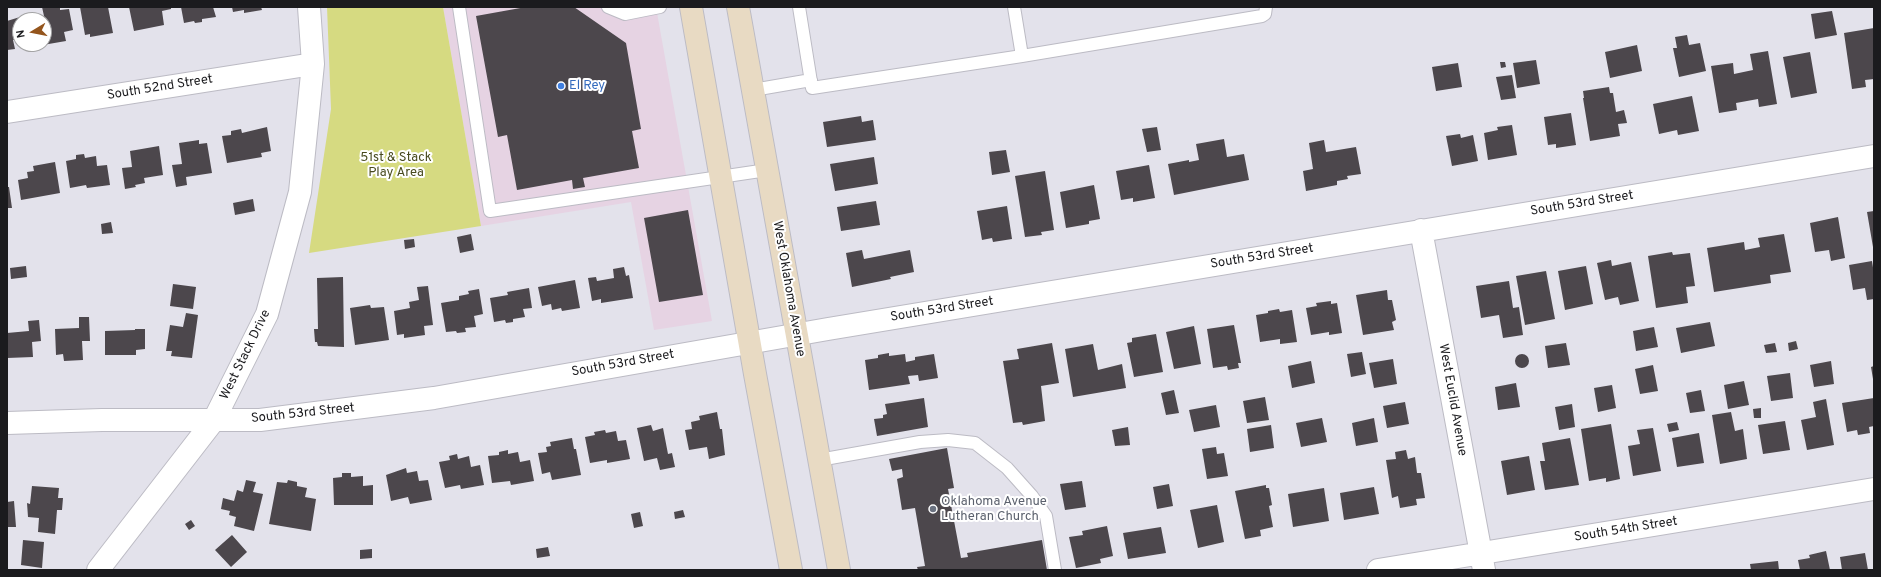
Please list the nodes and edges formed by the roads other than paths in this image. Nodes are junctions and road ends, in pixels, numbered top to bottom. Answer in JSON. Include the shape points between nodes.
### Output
{"nodes":[{"id":1,"x":309,"y":7,"type":"edge"},
{"id":2,"x":459,"y":7,"type":"edge"},
{"id":3,"x":608,"y":7,"type":"edge"},
{"id":4,"x":660,"y":7,"type":"edge"},
{"id":5,"x":692,"y":7,"type":"edge"},
{"id":6,"x":738,"y":7,"type":"edge"},
{"id":7,"x":799,"y":7,"type":"edge"},
{"id":8,"x":1014,"y":7,"type":"edge"},
{"id":9,"x":1266,"y":7,"type":"edge"},
{"id":10,"x":643,"y":9,"type":"edge"},
{"id":11,"x":1022,"y":56,"type":"junction"},
{"id":12,"x":313,"y":64,"type":"junction"},
{"id":13,"x":811,"y":80,"type":"junction"},
{"id":14,"x":753,"y":90,"type":"junction"},
{"id":15,"x":7,"y":112,"type":"edge"},
{"id":16,"x":1874,"y":156,"type":"edge"},
{"id":17,"x":767,"y":170,"type":"junction"},
{"id":18,"x":722,"y":178,"type":"junction"},
{"id":19,"x":1421,"y":230,"type":"junction"},
{"id":20,"x":796,"y":334,"type":"junction"},
{"id":21,"x":749,"y":342,"type":"junction"},
{"id":22,"x":214,"y":420,"type":"junction"},
{"id":23,"x":7,"y":423,"type":"edge"},
{"id":24,"x":819,"y":460,"type":"junction"},
{"id":25,"x":1874,"y":489,"type":"edge"},
{"id":26,"x":1482,"y":562,"type":"edge"},
{"id":27,"x":98,"y":570,"type":"edge"},
{"id":28,"x":791,"y":570,"type":"edge"},
{"id":29,"x":838,"y":570,"type":"edge"},
{"id":30,"x":1055,"y":570,"type":"edge"},
{"id":31,"x":1378,"y":570,"type":"edge"}],
"edges":[{"from":1,"to":12,"type":"street","name":"West Stack Drive"},
{"from":2,"to":18,"type":"lane","via":[[490,212]]},
{"from":3,"to":10,"type":"lane","via":[[625,14]]},
{"from":4,"to":10,"type":"lane"},
{"from":5,"to":18,"type":"main road"},
{"from":6,"to":14,"type":"main road","name":"West Oklahoma Avenue"},
{"from":7,"to":13,"type":"lane"},
{"from":8,"to":11,"type":"lane"},
{"from":9,"to":11,"type":"lane","via":[[1262,16]]},
{"from":11,"to":13,"type":"lane","via":[[812,88]]},
{"from":12,"to":15,"type":"street","name":"South 52nd Street"},
{"from":12,"to":22,"type":"street","name":"West Stack Drive","via":[[300,192],[268,314]]},
{"from":13,"to":14,"type":"lane"},
{"from":14,"to":17,"type":"main road","name":"West Oklahoma Avenue"},
{"from":16,"to":19,"type":"street","name":"South 53rd Street"},
{"from":17,"to":18,"type":"lane"},
{"from":17,"to":20,"type":"main road","name":"West Oklahoma Avenue"},
{"from":18,"to":21,"type":"main road"},
{"from":19,"to":20,"type":"street","name":"South 53rd Street"},
{"from":19,"to":26,"type":"street","name":"West Euclid Avenue"},
{"from":20,"to":21,"type":"street","name":"South 53rd Street"},
{"from":20,"to":24,"type":"main road","name":"West Oklahoma Avenue"},
{"from":21,"to":22,"type":"street","name":"South 53rd Street","via":[[434,398],[260,420]]},
{"from":21,"to":28,"type":"main road"},
{"from":22,"to":23,"type":"street","name":"South 53rd Street"},
{"from":22,"to":27,"type":"street","name":"West Stack Drive"},
{"from":24,"to":29,"type":"main road","name":"West Oklahoma Avenue"},
{"from":24,"to":30,"type":"lane","via":[[920,442],[948,440],[976,443],[1007,468],[1046,516]]},
{"from":25,"to":26,"type":"street","name":"South 54th Street"},
{"from":26,"to":31,"type":"street","name":"South 54th Street"}]}
